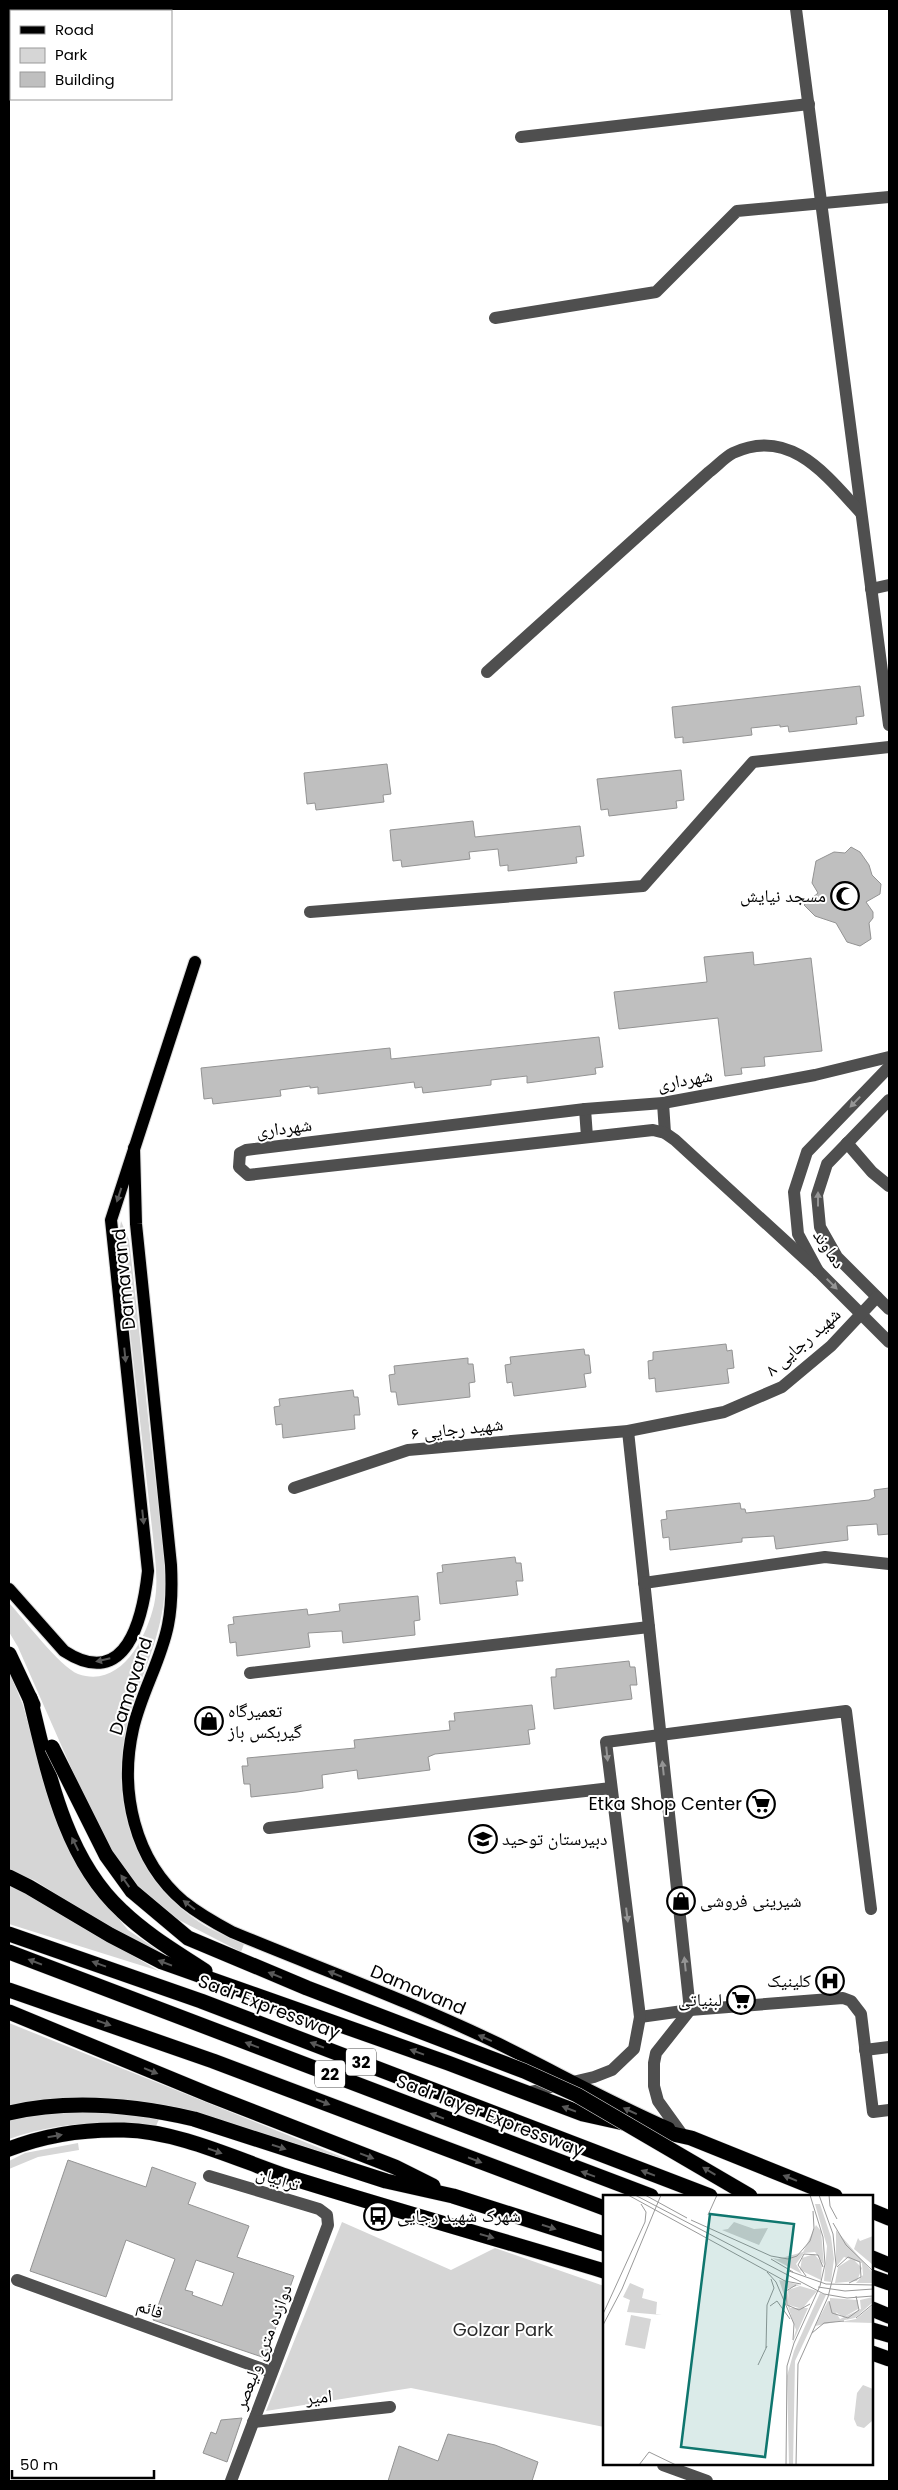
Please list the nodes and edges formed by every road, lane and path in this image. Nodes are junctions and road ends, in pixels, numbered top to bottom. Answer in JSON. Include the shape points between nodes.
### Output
{"nodes":[{"id":1,"x":796,"y":9,"type":"edge"},
{"id":2,"x":809,"y":104,"type":"junction"},
{"id":3,"x":521,"y":138,"type":"dead end"},
{"id":4,"x":889,"y":197,"type":"edge"},
{"id":5,"x":821,"y":203,"type":"junction"},
{"id":6,"x":495,"y":318,"type":"dead end"},
{"id":7,"x":861,"y":513,"type":"junction"},
{"id":8,"x":889,"y":586,"type":"edge"},
{"id":9,"x":870,"y":589,"type":"junction"},
{"id":10,"x":487,"y":672,"type":"dead end"},
{"id":11,"x":889,"y":725,"type":"edge"},
{"id":12,"x":889,"y":747,"type":"edge"},
{"id":13,"x":310,"y":912,"type":"dead end"},
{"id":14,"x":195,"y":962,"type":"dead end"},
{"id":15,"x":889,"y":1057,"type":"edge"},
{"id":16,"x":889,"y":1068,"type":"edge"},
{"id":17,"x":889,"y":1100,"type":"edge"},
{"id":18,"x":664,"y":1103,"type":"junction"},
{"id":19,"x":585,"y":1109,"type":"junction"},
{"id":20,"x":665,"y":1133,"type":"junction"},
{"id":21,"x":587,"y":1137,"type":"junction"},
{"id":22,"x":848,"y":1143,"type":"junction"},
{"id":23,"x":134,"y":1148,"type":"junction"},
{"id":24,"x":889,"y":1186,"type":"edge"},
{"id":25,"x":818,"y":1271,"type":"junction"},
{"id":26,"x":877,"y":1297,"type":"junction"},
{"id":27,"x":889,"y":1309,"type":"edge"},
{"id":28,"x":861,"y":1314,"type":"junction"},
{"id":29,"x":889,"y":1342,"type":"edge"},
{"id":30,"x":628,"y":1431,"type":"junction"},
{"id":31,"x":294,"y":1488,"type":"dead end"},
{"id":32,"x":889,"y":1564,"type":"edge"},
{"id":33,"x":644,"y":1583,"type":"junction"},
{"id":34,"x":9,"y":1589,"type":"edge"},
{"id":35,"x":649,"y":1627,"type":"junction"},
{"id":36,"x":9,"y":1654,"type":"edge"},
{"id":37,"x":250,"y":1673,"type":"dead end"},
{"id":38,"x":30,"y":1698,"type":"junction"},
{"id":39,"x":660,"y":1735,"type":"junction"},
{"id":40,"x":611,"y":1788,"type":"junction"},
{"id":41,"x":270,"y":1828,"type":"dead end"},
{"id":42,"x":9,"y":1877,"type":"edge"},
{"id":43,"x":871,"y":1909,"type":"dead end"},
{"id":44,"x":9,"y":1934,"type":"edge"},
{"id":45,"x":9,"y":1952,"type":"edge"},
{"id":46,"x":223,"y":1982,"type":"junction"},
{"id":47,"x":9,"y":1990,"type":"edge"},
{"id":48,"x":690,"y":2010,"type":"junction"},
{"id":49,"x":9,"y":2012,"type":"edge"},
{"id":50,"x":640,"y":2017,"type":"junction"},
{"id":51,"x":889,"y":2047,"type":"edge"},
{"id":52,"x":866,"y":2050,"type":"junction"},
{"id":53,"x":572,"y":2082,"type":"junction"},
{"id":54,"x":526,"y":2093,"type":"junction"},
{"id":55,"x":889,"y":2111,"type":"edge"},
{"id":56,"x":9,"y":2113,"type":"edge"},
{"id":57,"x":686,"y":2136,"type":"junction"},
{"id":58,"x":9,"y":2149,"type":"edge"},
{"id":59,"x":209,"y":2176,"type":"dead end"},
{"id":60,"x":648,"y":2195,"type":"edge"},
{"id":61,"x":707,"y":2195,"type":"edge"},
{"id":62,"x":748,"y":2195,"type":"edge"},
{"id":63,"x":833,"y":2195,"type":"edge"},
{"id":64,"x":453,"y":2196,"type":"junction"},
{"id":65,"x":603,"y":2208,"type":"edge"},
{"id":66,"x":873,"y":2211,"type":"edge"},
{"id":67,"x":889,"y":2218,"type":"edge"},
{"id":68,"x":328,"y":2225,"type":"joint"},
{"id":69,"x":603,"y":2244,"type":"edge"},
{"id":70,"x":873,"y":2258,"type":"edge"},
{"id":71,"x":889,"y":2265,"type":"edge"},
{"id":72,"x":603,"y":2271,"type":"edge"},
{"id":73,"x":873,"y":2277,"type":"edge"},
{"id":74,"x":17,"y":2280,"type":"dead end"},
{"id":75,"x":889,"y":2283,"type":"edge"},
{"id":76,"x":873,"y":2310,"type":"edge"},
{"id":77,"x":889,"y":2316,"type":"edge"},
{"id":78,"x":873,"y":2330,"type":"edge"},
{"id":79,"x":889,"y":2335,"type":"edge"},
{"id":80,"x":873,"y":2353,"type":"edge"},
{"id":81,"x":889,"y":2359,"type":"edge"},
{"id":82,"x":271,"y":2372,"type":"junction"},
{"id":83,"x":390,"y":2407,"type":"dead end"},
{"id":84,"x":252,"y":2422,"type":"junction"},
{"id":85,"x":663,"y":2466,"type":"dead end"},
{"id":86,"x":231,"y":2481,"type":"edge"},
{"id":87,"x":706,"y":2481,"type":"edge"}],
"edges":[{"from":1,"to":2,"type":"street"},
{"from":2,"to":3,"type":"street"},
{"from":2,"to":5,"type":"street"},
{"from":4,"to":5,"type":"street"},
{"from":5,"to":6,"type":"street","via":[[737,211],[656,292]]},
{"from":5,"to":7,"type":"street"},
{"from":7,"to":9,"type":"street"},
{"from":7,"to":10,"type":"street","via":[[818,466],[793,450],[762,446],[733,453]]},
{"from":8,"to":9,"type":"street"},
{"from":9,"to":11,"type":"street"},
{"from":12,"to":13,"type":"street","via":[[753,762],[643,886]]},
{"from":14,"to":23,"type":"main road","name":"Damavand"},
{"from":15,"to":18,"type":"street","name":"شهرداری","via":[[815,1075]]},
{"from":16,"to":25,"type":"street","name":"دماوند","one_way":true,"via":[[807,1152],[794,1192],[795,1209],[798,1234]]},
{"from":17,"to":22,"type":"street","name":"دماوند"},
{"from":18,"to":19,"type":"street","name":"شهرداری"},
{"from":18,"to":20,"type":"street"},
{"from":19,"to":21,"type":"street"},
{"from":19,"to":21,"type":"street","name":"شهرداری","via":[[246,1150],[240,1153],[238,1163],[241,1171],[248,1175]]},
{"from":20,"to":21,"type":"street","name":"شهرداری","via":[[653,1130]]},
{"from":20,"to":25,"type":"street"},
{"from":22,"to":24,"type":"street","via":[[872,1172]]},
{"from":26,"to":22,"type":"street","name":"دماوند","one_way":true,"via":[[837,1257],[820,1227],[817,1195],[827,1164]]},
{"from":23,"to":34,"type":"main road","name":"Damavand","one_way":true,"via":[[111,1220],[148,1571],[139,1623],[119,1655],[90,1662],[64,1651]]},
{"from":53,"to":23,"type":"main road","name":"Damavand","one_way":true,"via":[[448,2021],[232,1932],[208,1919],[183,1901],[167,1884],[140,1842],[130,1805],[129,1748],[139,1707],[168,1626],[172,1600],[167,1515],[136,1224]]},
{"from":25,"to":28,"type":"street","name":"دماوند","one_way":true},
{"from":26,"to":27,"type":"street","name":"دماوند"},
{"from":26,"to":28,"type":"street","name":"شهید رجایی ۸"},
{"from":28,"to":29,"type":"street","name":"دماوند"},
{"from":28,"to":30,"type":"street","name":"شهید رجایی ۸","via":[[831,1346],[782,1387],[724,1412]]},
{"from":30,"to":31,"type":"street","name":"شهید رجایی ۶","via":[[408,1450]]},
{"from":30,"to":33,"type":"street"},
{"from":32,"to":33,"type":"street","via":[[825,1557]]},
{"from":33,"to":35,"type":"street"},
{"from":35,"to":37,"type":"street"},
{"from":35,"to":39,"type":"street"},
{"from":36,"to":38,"type":"highway"},
{"from":46,"to":38,"type":"highway","one_way":true,"via":[[149,1935],[120,1910],[96,1880],[61,1815]]},
{"from":62,"to":38,"type":"highway","one_way":true,"bridge":true,"via":[[577,2095],[515,2067],[307,1988],[188,1938],[132,1890],[106,1855]]},
{"from":39,"to":40,"type":"street","one_way":true,"via":[[606,1742]]},
{"from":39,"to":43,"type":"street","via":[[846,1711]]},
{"from":48,"to":39,"type":"street","one_way":true},
{"from":40,"to":41,"type":"street"},
{"from":40,"to":50,"type":"street","one_way":true},
{"from":46,"to":42,"type":"highway","one_way":true,"via":[[162,1962]]},
{"from":61,"to":44,"type":"highway","name":"Sadr Expressway","number":"32","one_way":true,"via":[[201,2001]]},
{"from":60,"to":45,"type":"highway","name":"Sadr layer Expressway","number":"22","one_way":true},
{"from":54,"to":46,"type":"highway","one_way":true},
{"from":47,"to":65,"type":"highway","one_way":true,"via":[[213,2061]]},
{"from":48,"to":50,"type":"street"},
{"from":48,"to":52,"type":"street","via":[[843,1998],[851,2001],[861,2014]]},
{"from":48,"to":57,"type":"street","via":[[656,2053],[654,2063],[658,2101]]},
{"from":49,"to":64,"type":"highway","one_way":true,"via":[[395,2167]]},
{"from":50,"to":53,"type":"street","via":[[634,2048],[618,2065],[604,2074]]},
{"from":51,"to":52,"type":"street"},
{"from":52,"to":55,"type":"street","via":[[873,2112]]},
{"from":53,"to":54,"type":"street"},
{"from":57,"to":53,"type":"main road","name":"Damavand","one_way":true},
{"from":57,"to":54,"type":"highway","one_way":true,"via":[[583,2114]]},
{"from":56,"to":64,"type":"highway","one_way":true,"via":[[94,2105],[172,2114],[386,2181]]},
{"from":63,"to":57,"type":"highway","one_way":true},
{"from":58,"to":72,"type":"highway","one_way":true,"via":[[34,2140],[75,2133],[125,2130],[156,2134]]},
{"from":59,"to":68,"type":"street","name":"ترابیان","via":[[319,2209],[327,2216]]},
{"from":64,"to":69,"type":"highway","one_way":true},
{"from":66,"to":67,"type":"highway"},
{"from":68,"to":82,"type":"street","name":"دوازده متری ولیعصر"},
{"from":70,"to":71,"type":"highway"},
{"from":73,"to":75,"type":"highway"},
{"from":74,"to":82,"type":"street","name":"قائم"},
{"from":76,"to":77,"type":"highway"},
{"from":78,"to":79,"type":"highway"},
{"from":80,"to":81,"type":"highway"},
{"from":82,"to":84,"type":"street","name":"دوازده متری ولیعصر"},
{"from":83,"to":84,"type":"street","name":"امیر"},
{"from":84,"to":86,"type":"street","name":"دوازده متری ولیعصر"},
{"from":85,"to":87,"type":"street"}]}
